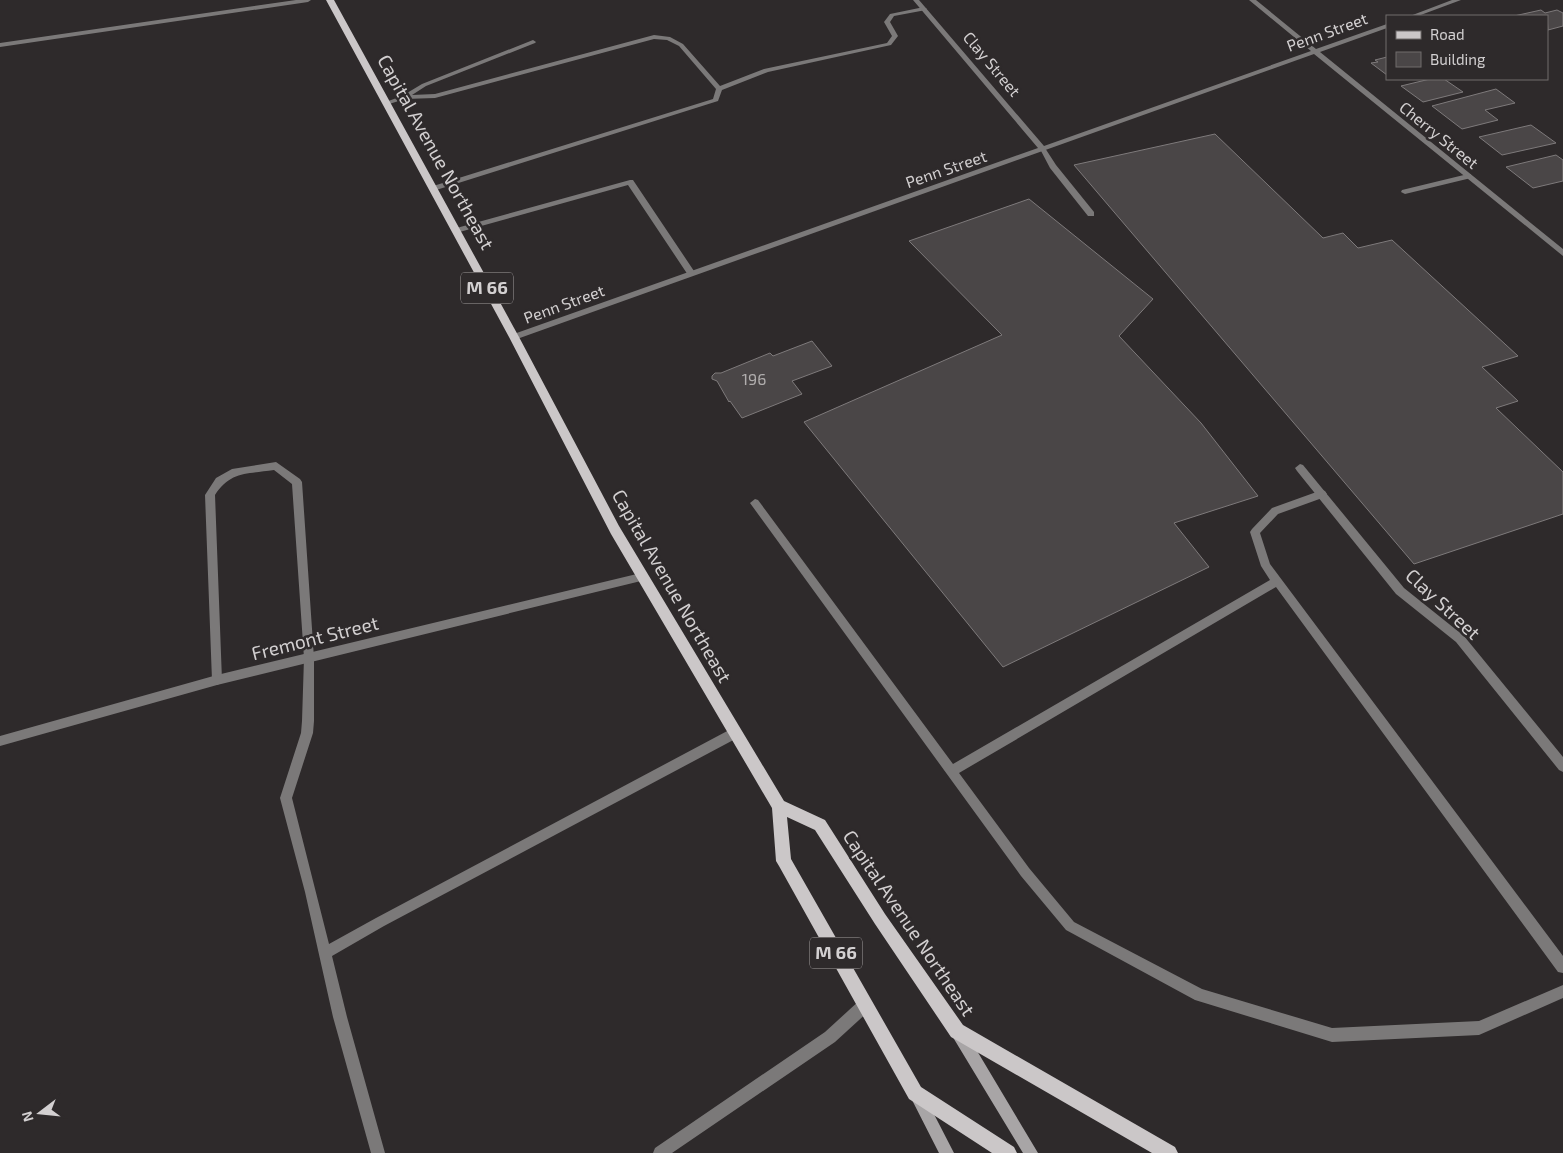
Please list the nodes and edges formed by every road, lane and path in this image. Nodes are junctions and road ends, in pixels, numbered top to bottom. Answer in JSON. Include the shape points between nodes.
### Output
{"nodes":[{"id":1,"x":308,"y":0,"type":"edge"},
{"id":2,"x":330,"y":0,"type":"edge"},
{"id":3,"x":916,"y":0,"type":"edge"},
{"id":4,"x":1252,"y":0,"type":"edge"},
{"id":5,"x":1458,"y":0,"type":"edge"},
{"id":6,"x":924,"y":9,"type":"junction"},
{"id":7,"x":1416,"y":15,"type":"edge"},
{"id":8,"x":1386,"y":26,"type":"edge"},
{"id":9,"x":533,"y":42,"type":"dead end"},
{"id":10,"x":0,"y":44,"type":"edge"},
{"id":11,"x":1316,"y":52,"type":"junction"},
{"id":12,"x":719,"y":89,"type":"junction"},
{"id":13,"x":404,"y":97,"type":"junction"},
{"id":14,"x":386,"y":103,"type":"junction"},
{"id":15,"x":1043,"y":149,"type":"junction"},
{"id":16,"x":1468,"y":176,"type":"junction"},
{"id":17,"x":433,"y":189,"type":"junction"},
{"id":18,"x":1406,"y":192,"type":"dead end"},
{"id":19,"x":1091,"y":214,"type":"dead end"},
{"id":20,"x":456,"y":231,"type":"junction"},
{"id":21,"x":1563,"y":253,"type":"edge"},
{"id":22,"x":690,"y":273,"type":"junction"},
{"id":23,"x":514,"y":337,"type":"junction"},
{"id":24,"x":1300,"y":468,"type":"dead end"},
{"id":25,"x":1322,"y":494,"type":"junction"},
{"id":26,"x":755,"y":503,"type":"dead end"},
{"id":27,"x":641,"y":577,"type":"junction"},
{"id":28,"x":1277,"y":581,"type":"junction"},
{"id":29,"x":309,"y":658,"type":"junction"},
{"id":30,"x":217,"y":680,"type":"junction"},
{"id":31,"x":735,"y":733,"type":"junction"},
{"id":32,"x":0,"y":741,"type":"edge"},
{"id":33,"x":1563,"y":766,"type":"edge"},
{"id":34,"x":952,"y":771,"type":"junction"},
{"id":35,"x":779,"y":806,"type":"junction"},
{"id":36,"x":326,"y":953,"type":"junction"},
{"id":37,"x":1563,"y":967,"type":"edge"},
{"id":38,"x":1563,"y":991,"type":"edge"},
{"id":39,"x":865,"y":1005,"type":"junction"},
{"id":40,"x":957,"y":1031,"type":"junction"},
{"id":41,"x":915,"y":1093,"type":"junction"},
{"id":42,"x":378,"y":1153,"type":"edge"},
{"id":43,"x":660,"y":1153,"type":"edge"},
{"id":44,"x":947,"y":1153,"type":"edge"},
{"id":45,"x":1008,"y":1153,"type":"edge"},
{"id":46,"x":1031,"y":1153,"type":"edge"},
{"id":47,"x":1169,"y":1153,"type":"edge"}],
"edges":[{"from":1,"to":10,"type":"street"},
{"from":2,"to":14,"type":"main road","name":"Capital Avenue Northeast","number":"M 66"},
{"from":3,"to":6,"type":"street","name":"Clay Street"},
{"from":4,"to":11,"type":"street","name":"Cherry Street"},
{"from":5,"to":7,"type":"street"},
{"from":6,"to":12,"type":"street","via":[[892,15],[887,22],[895,36],[889,44],[766,70]]},
{"from":6,"to":15,"type":"street","name":"Clay Street"},
{"from":8,"to":11,"type":"street","name":"Penn Street"},
{"from":9,"to":13,"type":"street","via":[[424,85]]},
{"from":11,"to":15,"type":"street","name":"Penn Street"},
{"from":11,"to":16,"type":"street","name":"Cherry Street"},
{"from":12,"to":13,"type":"street","via":[[681,45],[668,38],[654,37],[435,96]]},
{"from":12,"to":17,"type":"street","via":[[716,100]]},
{"from":13,"to":14,"type":"street"},
{"from":14,"to":17,"type":"main road","name":"Capital Avenue Northeast","number":"M 66"},
{"from":15,"to":19,"type":"street","name":"Clay Street"},
{"from":15,"to":22,"type":"street","name":"Penn Street"},
{"from":16,"to":18,"type":"street"},
{"from":16,"to":21,"type":"street","name":"Cherry Street"},
{"from":17,"to":20,"type":"main road","name":"Capital Avenue Northeast","number":"M 66"},
{"from":20,"to":22,"type":"street","via":[[630,182]]},
{"from":20,"to":23,"type":"main road","name":"Capital Avenue Northeast","number":"M 66"},
{"from":22,"to":23,"type":"street","name":"Penn Street"},
{"from":23,"to":27,"type":"main road","name":"Capital Avenue Northeast","number":"M 66"},
{"from":24,"to":25,"type":"street","name":"Clay Street"},
{"from":25,"to":28,"type":"street","via":[[1275,511],[1255,532],[1266,566]]},
{"from":25,"to":33,"type":"street","name":"Clay Street","via":[[1400,591],[1460,639]]},
{"from":26,"to":34,"type":"street"},
{"from":27,"to":29,"type":"street","name":"Fremont Street"},
{"from":27,"to":31,"type":"main road","name":"Capital Avenue Northeast","number":"M 66"},
{"from":28,"to":34,"type":"street"},
{"from":28,"to":37,"type":"street"},
{"from":29,"to":30,"type":"street","name":"Fremont Street"},
{"from":29,"to":30,"type":"street","via":[[297,482],[276,466],[235,472],[219,481],[210,495]]},
{"from":29,"to":36,"type":"street","via":[[307,733],[286,798]]},
{"from":30,"to":32,"type":"street","name":"Fremont Street"},
{"from":31,"to":35,"type":"main road","name":"Capital Avenue Northeast","number":"M 66"},
{"from":31,"to":36,"type":"street"},
{"from":34,"to":38,"type":"street","via":[[1025,872],[1070,926],[1200,995],[1332,1036],[1479,1028]]},
{"from":35,"to":39,"type":"main road","number":"M 66","via":[[784,861]]},
{"from":35,"to":40,"type":"main road","name":"Capital Avenue Northeast","number":"M 66","via":[[820,825]]},
{"from":36,"to":42,"type":"street","via":[[340,1017]]},
{"from":39,"to":41,"type":"main road","number":"M 66"},
{"from":39,"to":43,"type":"street","via":[[830,1037]]},
{"from":40,"to":46,"type":"street","name":"Capital Avenue Northeast"},
{"from":40,"to":47,"type":"main road","number":"M 66"},
{"from":41,"to":44,"type":"street"},
{"from":41,"to":45,"type":"main road","number":"M 66"}]}
